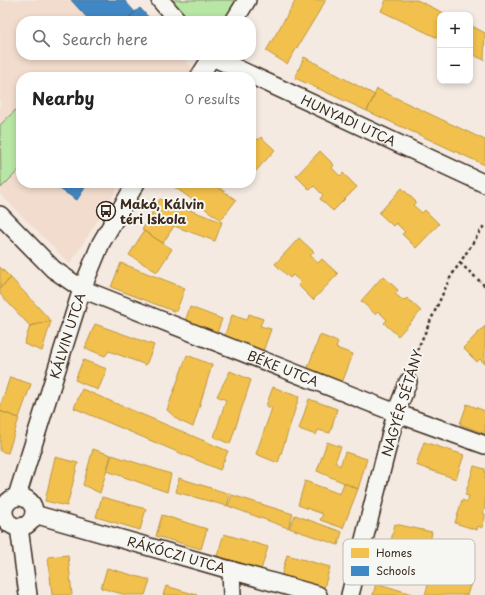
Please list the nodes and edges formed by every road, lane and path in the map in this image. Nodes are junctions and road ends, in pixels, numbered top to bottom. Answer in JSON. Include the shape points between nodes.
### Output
{"nodes":[{"id":1,"x":160,"y":0,"type":"edge"},
{"id":2,"x":247,"y":0,"type":"edge"},
{"id":3,"x":174,"y":16,"type":"edge"},
{"id":4,"x":237,"y":16,"type":"edge"},
{"id":5,"x":209,"y":60,"type":"edge"},
{"id":6,"x":220,"y":60,"type":"edge"},
{"id":7,"x":202,"y":72,"type":"edge"},
{"id":8,"x":245,"y":72,"type":"edge"},
{"id":9,"x":256,"y":77,"type":"edge"},
{"id":10,"x":485,"y":184,"type":"edge"},
{"id":11,"x":133,"y":188,"type":"edge"},
{"id":12,"x":0,"y":215,"type":"edge"},
{"id":13,"x":485,"y":224,"type":"edge"},
{"id":14,"x":460,"y":263,"type":"junction"},
{"id":15,"x":485,"y":286,"type":"edge"},
{"id":16,"x":82,"y":289,"type":"junction"},
{"id":17,"x":408,"y":382,"type":"joint"},
{"id":18,"x":396,"y":413,"type":"junction"},
{"id":19,"x":485,"y":445,"type":"edge"},
{"id":20,"x":17,"y":496,"type":"junction"},
{"id":21,"x":34,"y":514,"type":"junction"},
{"id":22,"x":2,"y":519,"type":"edge"},
{"id":23,"x":19,"y":527,"type":"junction"},
{"id":24,"x":364,"y":539,"type":"edge"},
{"id":25,"x":232,"y":570,"type":"junction"},
{"id":26,"x":353,"y":585,"type":"edge"},
{"id":27,"x":28,"y":595,"type":"edge"},
{"id":28,"x":232,"y":595,"type":"edge"},
{"id":29,"x":318,"y":595,"type":"edge"},
{"id":30,"x":350,"y":595,"type":"edge"}],
"edges":[{"from":1,"to":3,"type":"street"},
{"from":2,"to":4,"type":"street"},
{"from":5,"to":7,"type":"street"},
{"from":6,"to":8,"type":"street","name":"HUNYADI UTCA"},
{"from":9,"to":10,"type":"street","name":"HUNYADI UTCA"},
{"from":11,"to":16,"type":"street","name":"KÁLVIN UTCA","via":[[101,243]]},
{"from":12,"to":16,"type":"street","name":"BÉKE UTCA","via":[[53,269]]},
{"from":13,"to":14,"type":"path","name":"NAGYÉR SÉTÁNY"},
{"from":14,"to":15,"type":"path"},
{"from":14,"to":17,"type":"path","name":"NAGYÉR SÉTÁNY","via":[[450,278],[413,359]]},
{"from":16,"to":18,"type":"street","name":"BÉKE UTCA"},
{"from":16,"to":20,"type":"street","name":"KÁLVIN UTCA"},
{"from":17,"to":18,"type":"street","name":"NAGYÉR SÉTÁNY"},
{"from":18,"to":19,"type":"street","name":"BÉKE UTCA"},
{"from":18,"to":24,"type":"street","name":"NAGYÉR SÉTÁNY"},
{"from":20,"to":21,"type":"street","via":[[26,498],[33,504]]},
{"from":20,"to":22,"type":"street","via":[[8,500],[3,508]]},
{"from":21,"to":23,"type":"street","via":[[29,523]]},
{"from":21,"to":25,"type":"street","name":"RÁKÓCZI UTCA"},
{"from":22,"to":23,"type":"street","via":[[10,525]]},
{"from":23,"to":27,"type":"street"},
{"from":25,"to":28,"type":"street"},
{"from":25,"to":29,"type":"street","name":"RÁKÓCZI UTCA"},
{"from":26,"to":30,"type":"street","name":"NAGYÉR SÉTÁNY"}]}
